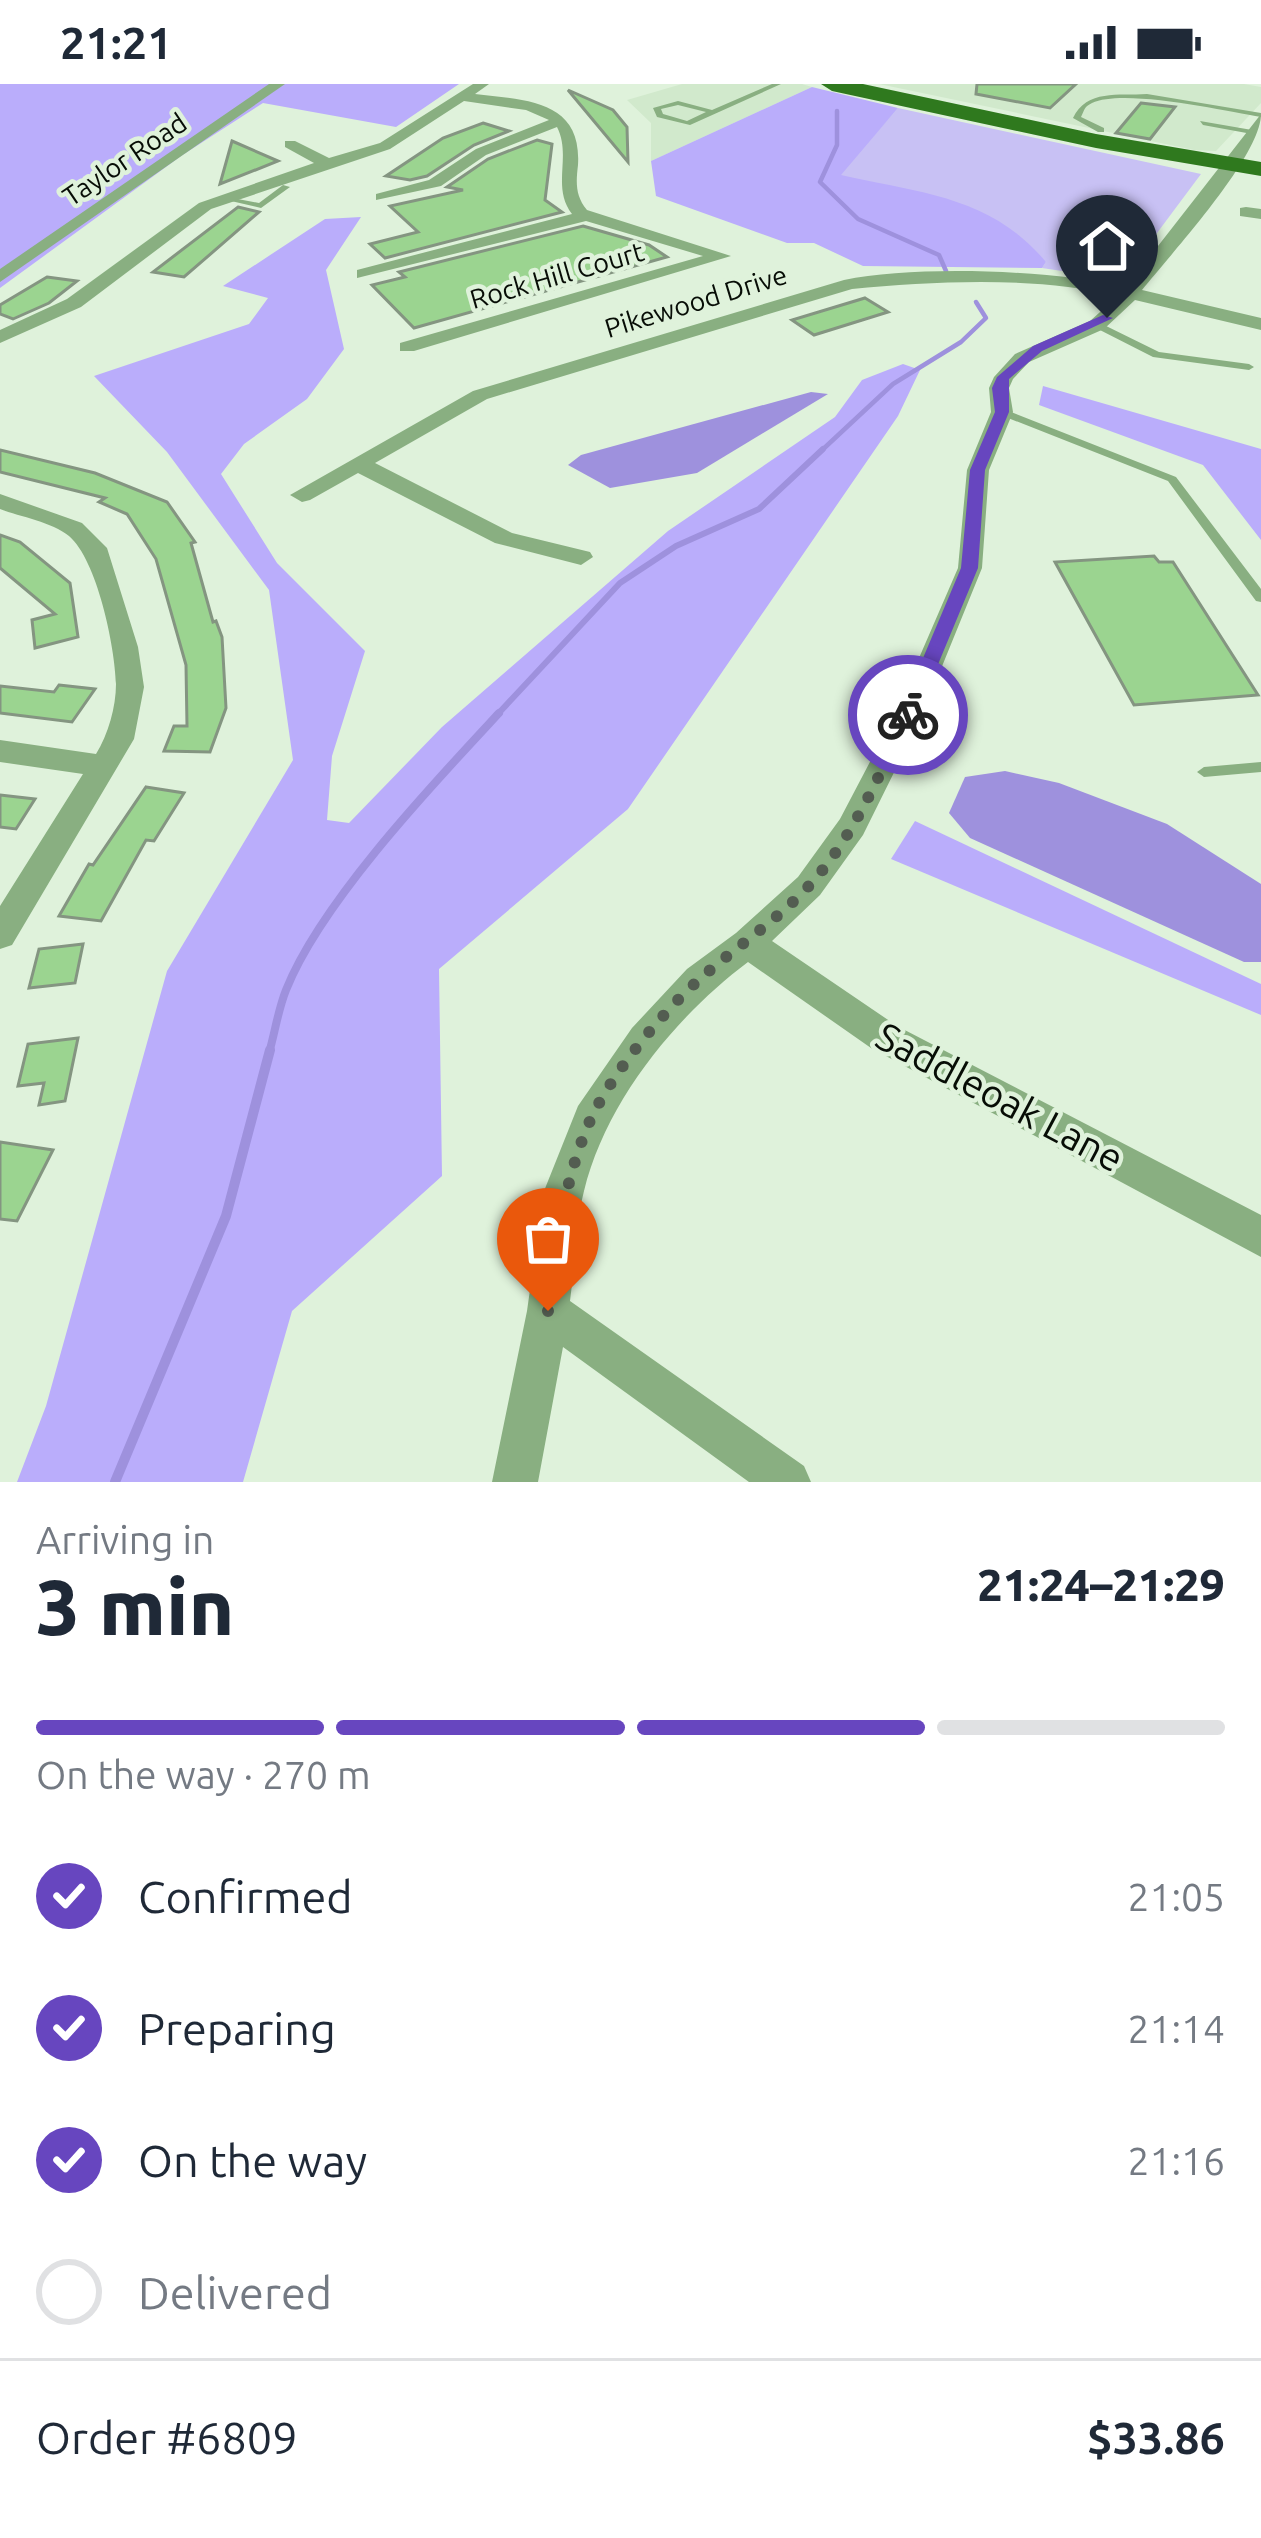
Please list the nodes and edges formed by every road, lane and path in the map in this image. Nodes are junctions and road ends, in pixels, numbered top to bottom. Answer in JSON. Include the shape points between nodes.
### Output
{"nodes":[{"id":1,"x":278,"y":84,"type":"edge"},
{"id":2,"x":482,"y":84,"type":"edge"},
{"id":3,"x":778,"y":84,"type":"edge"},
{"id":4,"x":832,"y":84,"type":"edge"},
{"id":5,"x":856,"y":84,"type":"edge"},
{"id":6,"x":880,"y":93,"type":"junction"},
{"id":7,"x":1132,"y":96,"type":"junction"},
{"id":8,"x":462,"y":97,"type":"junction"},
{"id":9,"x":1121,"y":106,"type":"dead end"},
{"id":10,"x":712,"y":112,"type":"junction"},
{"id":11,"x":561,"y":120,"type":"junction"},
{"id":12,"x":1258,"y":122,"type":"edge"},
{"id":13,"x":1203,"y":123,"type":"dead end"},
{"id":14,"x":1101,"y":130,"type":"junction"},
{"id":15,"x":290,"y":144,"type":"dead end"},
{"id":16,"x":1232,"y":164,"type":"junction"},
{"id":17,"x":330,"y":165,"type":"junction"},
{"id":18,"x":1261,"y":170,"type":"edge"},
{"id":19,"x":286,"y":187,"type":"dead end"},
{"id":20,"x":382,"y":197,"type":"dead end"},
{"id":21,"x":222,"y":198,"type":"junction"},
{"id":22,"x":585,"y":216,"type":"junction"},
{"id":23,"x":362,"y":274,"type":"dead end"},
{"id":24,"x":0,"y":277,"type":"edge"},
{"id":25,"x":1133,"y":291,"type":"junction"},
{"id":26,"x":1261,"y":324,"type":"edge"},
{"id":27,"x":1097,"y":325,"type":"junction"},
{"id":28,"x":0,"y":338,"type":"edge"},
{"id":29,"x":406,"y":346,"type":"dead end"},
{"id":30,"x":1249,"y":367,"type":"dead end"},
{"id":31,"x":1002,"y":412,"type":"junction"},
{"id":32,"x":357,"y":463,"type":"junction"},
{"id":33,"x":302,"y":495,"type":"dead end"},
{"id":34,"x":0,"y":501,"type":"edge"},
{"id":35,"x":581,"y":557,"type":"dead end"},
{"id":36,"x":1261,"y":598,"type":"edge"},
{"id":37,"x":0,"y":751,"type":"edge"},
{"id":38,"x":104,"y":766,"type":"junction"},
{"id":39,"x":1261,"y":767,"type":"edge"},
{"id":40,"x":1204,"y":772,"type":"dead end"},
{"id":41,"x":0,"y":934,"type":"edge"},
{"id":42,"x":748,"y":943,"type":"junction"},
{"id":43,"x":1261,"y":1237,"type":"edge"},
{"id":44,"x":548,"y":1311,"type":"junction"},
{"id":45,"x":515,"y":1482,"type":"edge"},
{"id":46,"x":788,"y":1482,"type":"edge"}],
"edges":[{"from":1,"to":24,"type":"street","name":"Taylor Road"},
{"from":2,"to":8,"type":"street"},
{"from":3,"to":10,"type":"lane"},
{"from":4,"to":6,"type":"main road"},
{"from":5,"to":6,"type":"main road"},
{"from":6,"to":14,"type":"main road"},
{"from":7,"to":9,"type":"lane"},
{"from":7,"to":12,"type":"lane"},
{"from":7,"to":14,"type":"lane","via":[[1084,105],[1077,118]]},
{"from":8,"to":11,"type":"street"},
{"from":8,"to":17,"type":"street","via":[[396,141]]},
{"from":10,"to":10,"type":"lane","via":[[678,103],[657,108],[687,123]]},
{"from":11,"to":20,"type":"street","via":[[481,152],[435,183]]},
{"from":11,"to":22,"type":"street","via":[[572,133],[570,203]]},
{"from":12,"to":13,"type":"lane"},
{"from":12,"to":16,"type":"street"},
{"from":14,"to":16,"type":"main road"},
{"from":15,"to":17,"type":"street"},
{"from":16,"to":18,"type":"main road"},
{"from":16,"to":25,"type":"street"},
{"from":17,"to":21,"type":"street"},
{"from":19,"to":21,"type":"lane","via":[[261,206]]},
{"from":21,"to":28,"type":"street","via":[[74,303]]},
{"from":22,"to":23,"type":"street"},
{"from":22,"to":29,"type":"street","name":"Rock Hill Court","via":[[722,256]]},
{"from":25,"to":26,"type":"street","name":"Pikewood Drive"},
{"from":25,"to":27,"type":"street"},
{"from":25,"to":32,"type":"street","name":"Pikewood Drive","via":[[1079,280],[850,284],[480,395]]},
{"from":27,"to":30,"type":"lane","via":[[1156,355]]},
{"from":27,"to":31,"type":"street","via":[[1011,366],[999,388]]},
{"from":31,"to":36,"type":"lane","via":[[1172,479]]},
{"from":31,"to":42,"type":"street","via":[[978,470],[970,568],[907,718],[852,827],[809,886]]},
{"from":32,"to":33,"type":"street","name":"Pikewood Drive"},
{"from":32,"to":35,"type":"street","via":[[504,538]]},
{"from":34,"to":38,"type":"street","via":[[74,528],[104,566],[130,687],[127,721]]},
{"from":37,"to":38,"type":"street"},
{"from":38,"to":41,"type":"street"},
{"from":39,"to":40,"type":"lane"},
{"from":42,"to":43,"type":"street","name":"Saddleoak Lane","via":[[884,1037]]},
{"from":42,"to":44,"type":"street","via":[[699,980],[645,1039],[591,1119],[564,1191]]},
{"from":44,"to":45,"type":"street"},
{"from":44,"to":46,"type":"street"}]}
